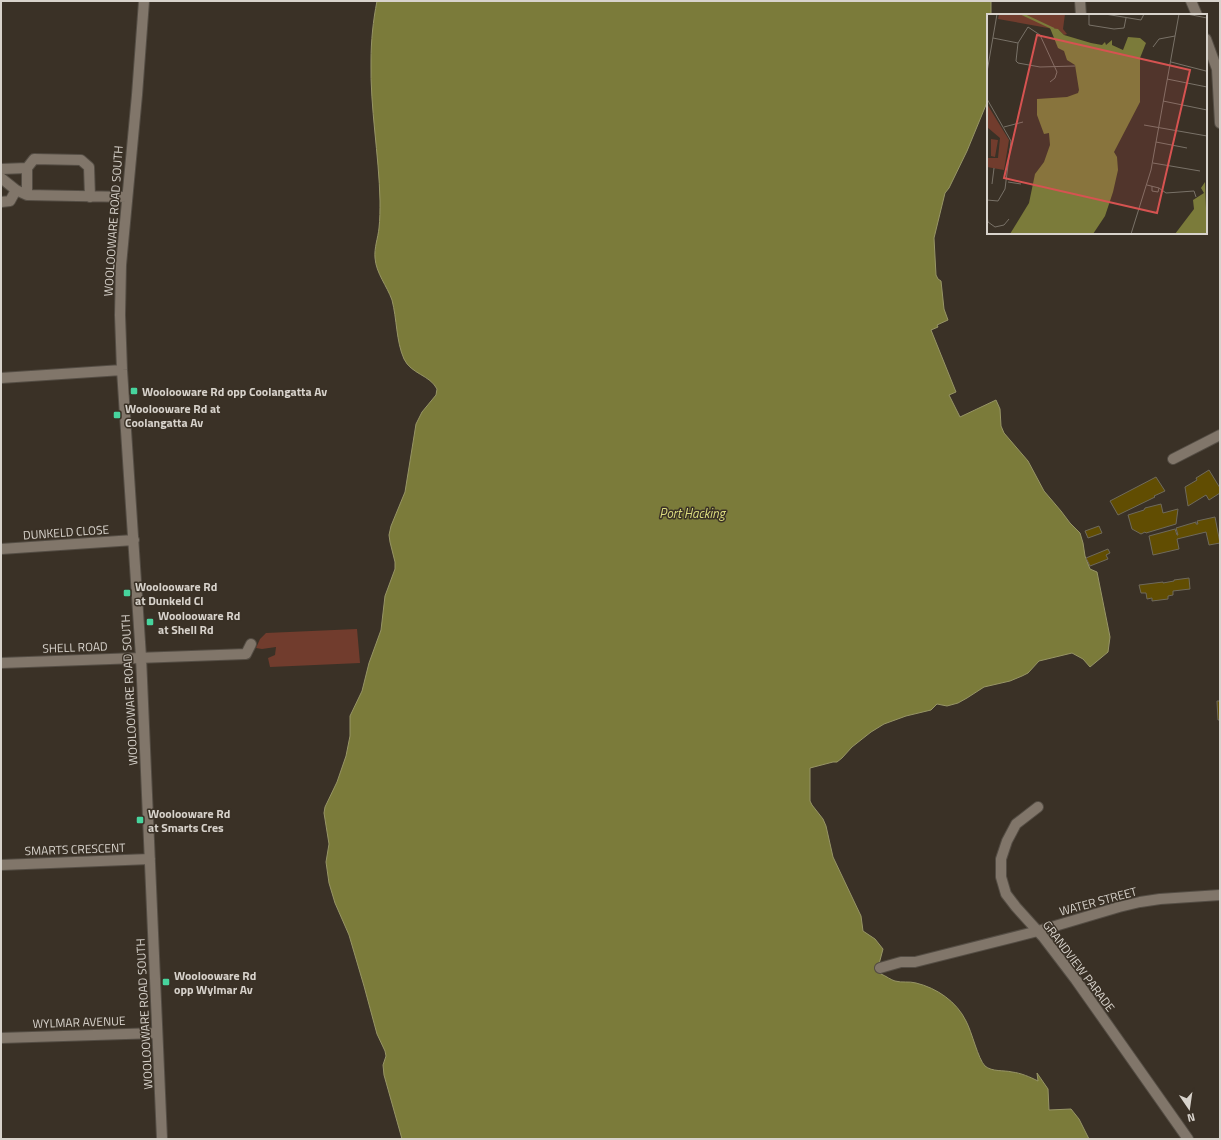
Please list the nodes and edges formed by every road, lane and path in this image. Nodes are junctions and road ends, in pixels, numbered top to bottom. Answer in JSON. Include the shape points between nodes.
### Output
{"nodes":[{"id":1,"x":144,"y":1,"type":"edge"},
{"id":2,"x":1080,"y":1,"type":"edge"},
{"id":3,"x":1192,"y":1,"type":"edge"},
{"id":4,"x":1081,"y":14,"type":"edge"},
{"id":5,"x":1197,"y":14,"type":"edge"},
{"id":6,"x":1207,"y":42,"type":"edge"},
{"id":7,"x":1220,"y":123,"type":"edge"},
{"id":8,"x":27,"y":168,"type":"junction"},
{"id":9,"x":1,"y":169,"type":"edge"},
{"id":10,"x":1,"y":178,"type":"edge"},
{"id":11,"x":16,"y":190,"type":"junction"},
{"id":12,"x":27,"y":196,"type":"junction"},
{"id":13,"x":90,"y":197,"type":"junction"},
{"id":14,"x":127,"y":197,"type":"junction"},
{"id":15,"x":1,"y":202,"type":"edge"},
{"id":16,"x":122,"y":370,"type":"junction"},
{"id":17,"x":1,"y":378,"type":"edge"},
{"id":18,"x":1220,"y":434,"type":"edge"},
{"id":19,"x":1173,"y":459,"type":"dead end"},
{"id":20,"x":134,"y":540,"type":"junction"},
{"id":21,"x":1,"y":549,"type":"edge"},
{"id":22,"x":251,"y":644,"type":"dead end"},
{"id":23,"x":141,"y":657,"type":"junction"},
{"id":24,"x":1,"y":663,"type":"edge"},
{"id":25,"x":1038,"y":807,"type":"dead end"},
{"id":26,"x":150,"y":859,"type":"junction"},
{"id":27,"x":1,"y":865,"type":"edge"},
{"id":28,"x":1220,"y":895,"type":"edge"},
{"id":29,"x":1038,"y":931,"type":"junction"},
{"id":30,"x":880,"y":968,"type":"dead end"},
{"id":31,"x":157,"y":1033,"type":"junction"},
{"id":32,"x":1,"y":1038,"type":"edge"},
{"id":33,"x":162,"y":1139,"type":"edge"},
{"id":34,"x":1188,"y":1139,"type":"edge"}],
"edges":[{"from":1,"to":14,"type":"street","name":"WOOLOOWARE ROAD SOUTH"},
{"from":2,"to":4,"type":"street"},
{"from":3,"to":5,"type":"street"},
{"from":6,"to":7,"type":"street","via":[[1217,69]]},
{"from":8,"to":9,"type":"street"},
{"from":8,"to":12,"type":"street"},
{"from":8,"to":13,"type":"street","via":[[34,160],[81,160],[89,167]]},
{"from":10,"to":11,"type":"street"},
{"from":11,"to":12,"type":"street"},
{"from":11,"to":15,"type":"street","via":[[10,201]]},
{"from":12,"to":13,"type":"street"},
{"from":13,"to":14,"type":"street"},
{"from":14,"to":16,"type":"street","name":"WOOLOOWARE ROAD SOUTH","via":[[120,265]]},
{"from":16,"to":17,"type":"street"},
{"from":16,"to":20,"type":"street","name":"WOOLOOWARE ROAD SOUTH"},
{"from":18,"to":19,"type":"street"},
{"from":20,"to":21,"type":"street","name":"DUNKELD CLOSE"},
{"from":20,"to":23,"type":"street","name":"WOOLOOWARE ROAD SOUTH"},
{"from":22,"to":23,"type":"street","name":"SHELL ROAD","via":[[246,658]]},
{"from":23,"to":24,"type":"street","name":"SHELL ROAD"},
{"from":23,"to":26,"type":"street","name":"WOOLOOWARE ROAD SOUTH"},
{"from":25,"to":29,"type":"street","name":"GRANDVIEW PARADE","via":[[1016,824],[1007,841],[1001,858],[1001,877],[1006,894]]},
{"from":26,"to":27,"type":"street","name":"SMARTS CRESCENT"},
{"from":26,"to":31,"type":"street","name":"WOOLOOWARE ROAD SOUTH"},
{"from":28,"to":29,"type":"street","name":"WATER STREET","via":[[1140,902]]},
{"from":29,"to":30,"type":"street","name":"WATER STREET","via":[[915,962],[902,962]]},
{"from":29,"to":34,"type":"street","name":"GRANDVIEW PARADE","via":[[1076,980]]},
{"from":31,"to":32,"type":"street","name":"WYLMAR AVENUE"},
{"from":31,"to":33,"type":"street","name":"WOOLOOWARE ROAD SOUTH"}]}
